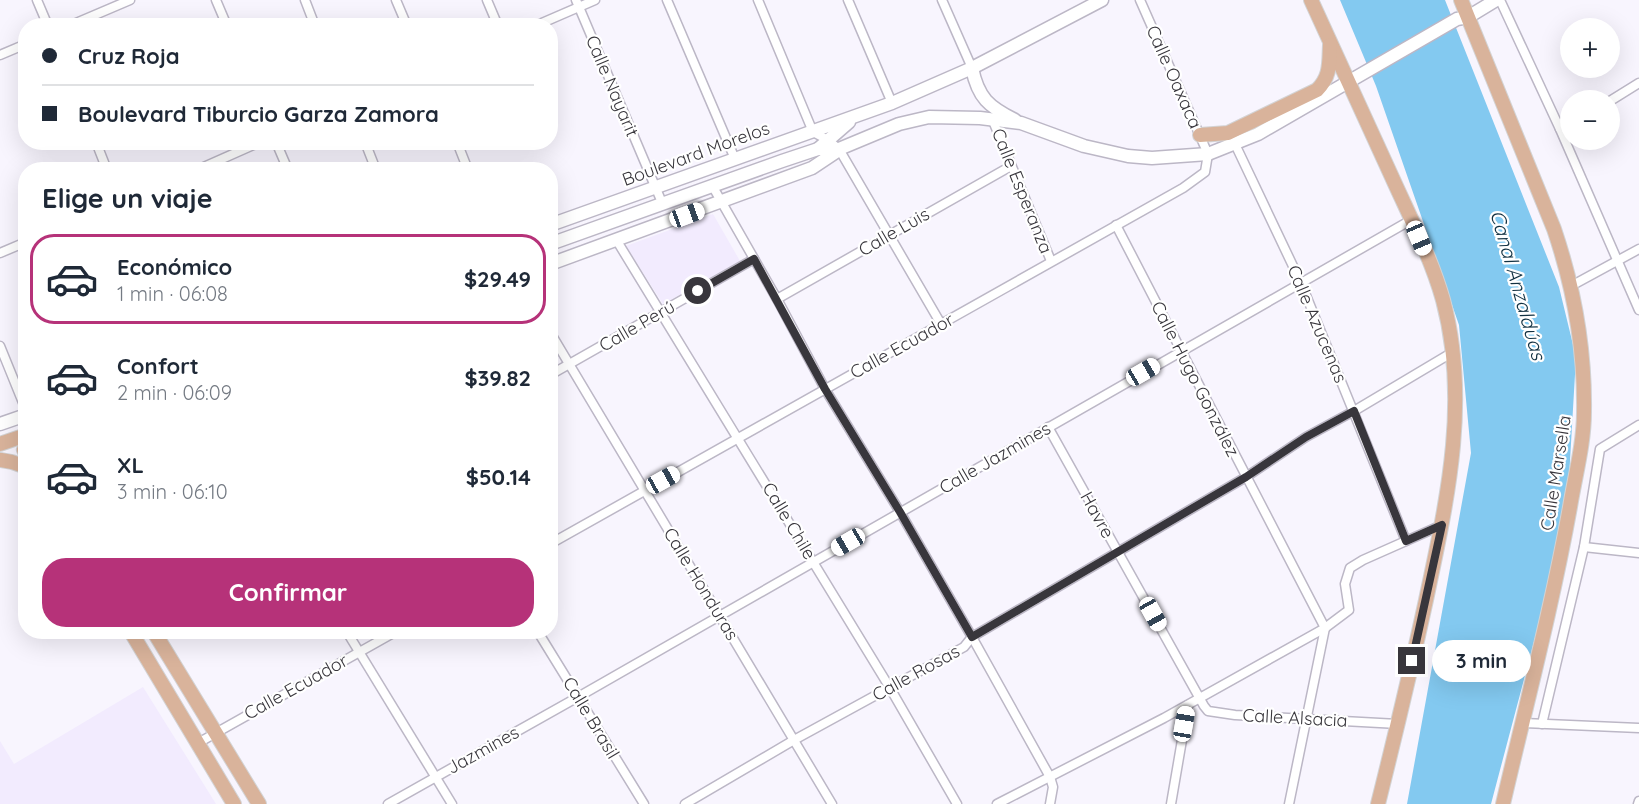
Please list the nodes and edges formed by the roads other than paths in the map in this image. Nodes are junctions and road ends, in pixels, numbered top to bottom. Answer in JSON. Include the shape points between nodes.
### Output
{"nodes":[{"id":1,"x":37,"y":0,"type":"edge"},
{"id":2,"x":130,"y":0,"type":"edge"},
{"id":3,"x":216,"y":0,"type":"edge"},
{"id":4,"x":305,"y":0,"type":"edge"},
{"id":5,"x":396,"y":0,"type":"edge"},
{"id":6,"x":487,"y":0,"type":"edge"},
{"id":7,"x":595,"y":0,"type":"edge"},
{"id":8,"x":667,"y":0,"type":"edge"},
{"id":9,"x":758,"y":0,"type":"edge"},
{"id":10,"x":848,"y":0,"type":"edge"},
{"id":11,"x":942,"y":0,"type":"edge"},
{"id":12,"x":1102,"y":0,"type":"edge"},
{"id":13,"x":1140,"y":0,"type":"edge"},
{"id":14,"x":1311,"y":0,"type":"edge"},
{"id":15,"x":1461,"y":0,"type":"edge"},
{"id":16,"x":1498,"y":0,"type":"edge"},
{"id":17,"x":577,"y":4,"type":"edge"},
{"id":18,"x":45,"y":18,"type":"edge"},
{"id":19,"x":88,"y":18,"type":"edge"},
{"id":20,"x":223,"y":18,"type":"edge"},
{"id":21,"x":312,"y":18,"type":"edge"},
{"id":22,"x":404,"y":18,"type":"edge"},
{"id":23,"x":495,"y":18,"type":"edge"},
{"id":24,"x":550,"y":18,"type":"edge"},
{"id":25,"x":1462,"y":18,"type":"junction"},
{"id":26,"x":1330,"y":43,"type":"junction"},
{"id":27,"x":18,"y":47,"type":"edge"},
{"id":28,"x":0,"y":55,"type":"edge"},
{"id":29,"x":972,"y":69,"type":"junction"},
{"id":30,"x":1348,"y":82,"type":"junction"},
{"id":31,"x":1639,"y":83,"type":"edge"},
{"id":32,"x":1620,"y":94,"type":"edge"},
{"id":33,"x":892,"y":103,"type":"junction"},
{"id":34,"x":854,"y":118,"type":"junction"},
{"id":35,"x":993,"y":120,"type":"junction"},
{"id":36,"x":1021,"y":123,"type":"junction"},
{"id":37,"x":1560,"y":129,"type":"edge"},
{"id":38,"x":813,"y":132,"type":"junction"},
{"id":39,"x":1200,"y":135,"type":"junction"},
{"id":40,"x":828,"y":140,"type":"junction"},
{"id":41,"x":1235,"y":144,"type":"junction"},
{"id":42,"x":818,"y":149,"type":"junction"},
{"id":43,"x":839,"y":149,"type":"junction"},
{"id":44,"x":242,"y":150,"type":"edge"},
{"id":45,"x":1569,"y":150,"type":"edge"},
{"id":46,"x":1208,"y":154,"type":"junction"},
{"id":47,"x":735,"y":159,"type":"junction"},
{"id":48,"x":215,"y":162,"type":"edge"},
{"id":49,"x":1011,"y":166,"type":"junction"},
{"id":50,"x":713,"y":187,"type":"junction"},
{"id":51,"x":656,"y":188,"type":"junction"},
{"id":52,"x":721,"y":202,"type":"junction"},
{"id":53,"x":663,"y":204,"type":"junction"},
{"id":54,"x":1411,"y":220,"type":"junction"},
{"id":55,"x":558,"y":222,"type":"edge"},
{"id":56,"x":1116,"y":225,"type":"junction"},
{"id":57,"x":890,"y":235,"type":"junction"},
{"id":58,"x":558,"y":241,"type":"edge"},
{"id":59,"x":617,"y":241,"type":"junction"},
{"id":60,"x":18,"y":245,"type":"edge"},
{"id":61,"x":1639,"y":249,"type":"edge"},
{"id":62,"x":0,"y":253,"type":"edge"},
{"id":63,"x":754,"y":259,"type":"junction"},
{"id":64,"x":1618,"y":260,"type":"junction"},
{"id":65,"x":558,"y":261,"type":"edge"},
{"id":66,"x":1051,"y":261,"type":"junction"},
{"id":67,"x":1300,"y":283,"type":"junction"},
{"id":68,"x":1571,"y":286,"type":"junction"},
{"id":69,"x":777,"y":299,"type":"junction"},
{"id":70,"x":1639,"y":310,"type":"edge"},
{"id":71,"x":661,"y":312,"type":"junction"},
{"id":72,"x":941,"y":324,"type":"junction"},
{"id":73,"x":0,"y":346,"type":"edge"},
{"id":74,"x":558,"y":346,"type":"edge"},
{"id":75,"x":1181,"y":351,"type":"junction"},
{"id":76,"x":1453,"y":352,"type":"junction"},
{"id":77,"x":569,"y":364,"type":"junction"},
{"id":78,"x":558,"y":370,"type":"edge"},
{"id":79,"x":825,"y":389,"type":"junction"},
{"id":80,"x":18,"y":392,"type":"edge"},
{"id":81,"x":1354,"y":411,"type":"junction"},
{"id":82,"x":18,"y":416,"type":"edge"},
{"id":83,"x":0,"y":424,"type":"edge"},
{"id":84,"x":1639,"y":424,"type":"edge"},
{"id":85,"x":1048,"y":427,"type":"junction"},
{"id":86,"x":18,"y":438,"type":"edge"},
{"id":87,"x":738,"y":438,"type":"junction"},
{"id":88,"x":0,"y":444,"type":"edge"},
{"id":89,"x":18,"y":453,"type":"edge"},
{"id":90,"x":0,"y":460,"type":"edge"},
{"id":91,"x":18,"y":464,"type":"edge"},
{"id":92,"x":1246,"y":477,"type":"junction"},
{"id":93,"x":645,"y":490,"type":"junction"},
{"id":94,"x":900,"y":512,"type":"junction"},
{"id":95,"x":1442,"y":525,"type":"junction"},
{"id":96,"x":558,"y":539,"type":"edge"},
{"id":97,"x":1406,"y":541,"type":"junction"},
{"id":98,"x":1584,"y":547,"type":"junction"},
{"id":99,"x":1118,"y":552,"type":"junction"},
{"id":100,"x":1639,"y":553,"type":"edge"},
{"id":101,"x":813,"y":562,"type":"junction"},
{"id":102,"x":720,"y":616,"type":"junction"},
{"id":103,"x":1325,"y":628,"type":"junction"},
{"id":104,"x":972,"y":637,"type":"junction"},
{"id":105,"x":135,"y":639,"type":"edge"},
{"id":106,"x":158,"y":639,"type":"edge"},
{"id":107,"x":351,"y":639,"type":"edge"},
{"id":108,"x":382,"y":639,"type":"edge"},
{"id":109,"x":542,"y":639,"type":"edge"},
{"id":110,"x":359,"y":652,"type":"junction"},
{"id":111,"x":890,"y":688,"type":"junction"},
{"id":112,"x":579,"y":697,"type":"junction"},
{"id":113,"x":1200,"y":698,"type":"junction"},
{"id":114,"x":1188,"y":705,"type":"junction"},
{"id":115,"x":1306,"y":718,"type":"junction"},
{"id":116,"x":1522,"y":723,"type":"junction"},
{"id":117,"x":1398,"y":724,"type":"junction"},
{"id":118,"x":1542,"y":724,"type":"junction"},
{"id":119,"x":1639,"y":728,"type":"edge"},
{"id":120,"x":216,"y":732,"type":"junction"},
{"id":121,"x":794,"y":740,"type":"junction"},
{"id":122,"x":198,"y":743,"type":"junction"},
{"id":123,"x":436,"y":777,"type":"junction"},
{"id":124,"x":1050,"y":777,"type":"junction"},
{"id":125,"x":234,"y":804,"type":"edge"},
{"id":126,"x":259,"y":804,"type":"edge"},
{"id":127,"x":388,"y":804,"type":"edge"},
{"id":128,"x":452,"y":804,"type":"edge"},
{"id":129,"x":644,"y":804,"type":"edge"},
{"id":130,"x":685,"y":804,"type":"edge"},
{"id":131,"x":832,"y":804,"type":"edge"},
{"id":132,"x":957,"y":804,"type":"edge"},
{"id":133,"x":997,"y":804,"type":"edge"},
{"id":134,"x":1050,"y":804,"type":"edge"},
{"id":135,"x":1171,"y":804,"type":"edge"},
{"id":136,"x":1289,"y":804,"type":"edge"},
{"id":137,"x":1378,"y":804,"type":"edge"},
{"id":138,"x":1503,"y":804,"type":"edge"}],
"edges":[{"from":1,"to":18,"type":"street"},
{"from":2,"to":19,"type":"street"},
{"from":3,"to":20,"type":"street"},
{"from":4,"to":21,"type":"street"},
{"from":5,"to":22,"type":"street"},
{"from":6,"to":23,"type":"street"},
{"from":7,"to":17,"type":"street"},
{"from":8,"to":47,"type":"street"},
{"from":9,"to":38,"type":"street"},
{"from":10,"to":33,"type":"street"},
{"from":11,"to":29,"type":"street"},
{"from":12,"to":29,"type":"main road","name":"Boulevard Morelos"},
{"from":13,"to":39,"type":"street","name":"Calle Oaxaca"},
{"from":14,"to":26,"type":"main road"},
{"from":15,"to":25,"type":"main road","name":"Calle Marsella"},
{"from":16,"to":25,"type":"main road","name":"Boulevard Morelos"},
{"from":16,"to":37,"type":"street"},
{"from":17,"to":24,"type":"street"},
{"from":17,"to":51,"type":"street","name":"Calle Nayarit"},
{"from":25,"to":30,"type":"main road","name":"Boulevard Morelos"},
{"from":25,"to":68,"type":"main road","name":"Calle Marsella","via":[[1554,229]]},
{"from":26,"to":30,"type":"main road"},
{"from":26,"to":39,"type":"main road","via":[[1328,73],[1317,90],[1228,133]]},
{"from":27,"to":28,"type":"street"},
{"from":29,"to":33,"type":"main road","name":"Boulevard Morelos"},
{"from":29,"to":36,"type":"main road","via":[[984,100]]},
{"from":30,"to":41,"type":"main road","name":"Boulevard Morelos"},
{"from":30,"to":54,"type":"main road"},
{"from":31,"to":32,"type":"street"},
{"from":33,"to":34,"type":"main road","name":"Boulevard Morelos"},
{"from":34,"to":38,"type":"main road","name":"Boulevard Morelos"},
{"from":34,"to":40,"type":"main road","name":"Boulevard Morelos"},
{"from":35,"to":36,"type":"main road","name":"Boulevard Morelos"},
{"from":35,"to":43,"type":"main road","name":"Boulevard Morelos","via":[[916,119]]},
{"from":35,"to":49,"type":"street","name":"Calle Esperanza"},
{"from":36,"to":46,"type":"main road","name":"Boulevard Morelos","via":[[1084,146],[1128,156]]},
{"from":38,"to":40,"type":"street"},
{"from":38,"to":47,"type":"main road","name":"Boulevard Morelos"},
{"from":39,"to":46,"type":"street","name":"Calle Oaxaca"},
{"from":40,"to":42,"type":"main road","name":"Boulevard Morelos"},
{"from":40,"to":43,"type":"street"},
{"from":41,"to":46,"type":"main road","name":"Boulevard Morelos"},
{"from":41,"to":67,"type":"street","name":"Calle Azucenas"},
{"from":42,"to":43,"type":"main road","name":"Boulevard Morelos"},
{"from":42,"to":50,"type":"main road","name":"Boulevard Morelos"},
{"from":43,"to":52,"type":"main road","name":"Boulevard Morelos","via":[[812,168]]},
{"from":43,"to":57,"type":"street"},
{"from":44,"to":48,"type":"street"},
{"from":45,"to":64,"type":"street"},
{"from":46,"to":56,"type":"street","name":"Calle Ecuador","via":[[1205,172]]},
{"from":47,"to":51,"type":"main road","name":"Boulevard Morelos"},
{"from":49,"to":57,"type":"street","name":"Calle Luis"},
{"from":49,"to":66,"type":"street","name":"Calle Esperanza"},
{"from":50,"to":52,"type":"street"},
{"from":50,"to":53,"type":"main road","name":"Boulevard Morelos"},
{"from":51,"to":53,"type":"street","name":"Calle Nayarit"},
{"from":51,"to":55,"type":"main road","name":"Boulevard Morelos"},
{"from":52,"to":59,"type":"main road","name":"Boulevard Morelos"},
{"from":52,"to":63,"type":"street"},
{"from":53,"to":58,"type":"main road","name":"Boulevard Morelos"},
{"from":54,"to":67,"type":"street","name":"Calle Jazmines"},
{"from":54,"to":76,"type":"main road","via":[[1442,297]]},
{"from":56,"to":66,"type":"street","name":"Calle Ecuador"},
{"from":56,"to":75,"type":"street","name":"Calle Hugo González"},
{"from":57,"to":69,"type":"street","name":"Calle Luis"},
{"from":57,"to":72,"type":"street"},
{"from":59,"to":65,"type":"main road","name":"Boulevard Morelos"},
{"from":59,"to":71,"type":"street","name":"Calle Chile"},
{"from":60,"to":62,"type":"street"},
{"from":61,"to":64,"type":"street"},
{"from":63,"to":69,"type":"street"},
{"from":63,"to":71,"type":"street","name":"Calle Perú"},
{"from":64,"to":68,"type":"street"},
{"from":64,"to":70,"type":"street"},
{"from":66,"to":72,"type":"street","name":"Calle Ecuador"},
{"from":67,"to":75,"type":"street","name":"Calle Jazmines"},
{"from":67,"to":81,"type":"street","name":"Calle Azucenas"},
{"from":68,"to":116,"type":"main road","name":"Calle Marsella","via":[[1578,320],[1584,429],[1561,558]]},
{"from":69,"to":79,"type":"street"},
{"from":71,"to":77,"type":"street","name":"Calle Perú"},
{"from":71,"to":87,"type":"street","name":"Calle Chile"},
{"from":72,"to":79,"type":"street","name":"Calle Ecuador"},
{"from":73,"to":80,"type":"street"},
{"from":74,"to":77,"type":"street","name":"Calle Honduras"},
{"from":75,"to":85,"type":"street","name":"Calle Jazmines"},
{"from":75,"to":92,"type":"street","name":"Calle Hugo González"},
{"from":76,"to":81,"type":"street","name":"Calle Rosas"},
{"from":76,"to":95,"type":"main road","via":[[1455,422]]},
{"from":77,"to":78,"type":"street","name":"Calle Perú"},
{"from":77,"to":93,"type":"street","name":"Calle Honduras"},
{"from":79,"to":87,"type":"street","name":"Calle Ecuador"},
{"from":79,"to":94,"type":"street"},
{"from":81,"to":92,"type":"street","name":"Calle Rosas"},
{"from":81,"to":97,"type":"street","name":"Calle Azucenas"},
{"from":82,"to":83,"type":"main road"},
{"from":84,"to":98,"type":"street","via":[[1600,448]]},
{"from":85,"to":94,"type":"street","name":"Calle Jazmines"},
{"from":85,"to":99,"type":"street","name":"Havre"},
{"from":86,"to":88,"type":"main road"},
{"from":87,"to":93,"type":"street","name":"Calle Ecuador"},
{"from":87,"to":101,"type":"street","name":"Calle Chile"},
{"from":89,"to":90,"type":"main road"},
{"from":90,"to":91,"type":"main road"},
{"from":92,"to":99,"type":"street","name":"Calle Rosas"},
{"from":92,"to":103,"type":"street","name":"Calle Hugo González"},
{"from":93,"to":96,"type":"street","name":"Calle Ecuador"},
{"from":93,"to":102,"type":"street","name":"Calle Honduras"},
{"from":94,"to":101,"type":"street","name":"Calle Jazmines"},
{"from":94,"to":104,"type":"street"},
{"from":95,"to":97,"type":"street"},
{"from":95,"to":117,"type":"main road"},
{"from":97,"to":103,"type":"street","via":[[1350,568],[1345,584],[1349,610]]},
{"from":98,"to":100,"type":"street"},
{"from":98,"to":118,"type":"street"},
{"from":99,"to":104,"type":"street","name":"Calle Rosas"},
{"from":99,"to":113,"type":"street","name":"Havre"},
{"from":101,"to":102,"type":"street","name":"Calle Jazmines"},
{"from":101,"to":111,"type":"street","name":"Calle Chile"},
{"from":102,"to":112,"type":"street","name":"Calle Jazmines"},
{"from":102,"to":121,"type":"street","name":"Calle Honduras"},
{"from":103,"to":113,"type":"street"},
{"from":103,"to":115,"type":"street"},
{"from":104,"to":111,"type":"street","name":"Calle Rosas","via":[[964,647]]},
{"from":104,"to":124,"type":"street"},
{"from":105,"to":122,"type":"main road"},
{"from":106,"to":120,"type":"main road"},
{"from":107,"to":110,"type":"street"},
{"from":108,"to":110,"type":"street","name":"Calle Ecuador"},
{"from":109,"to":112,"type":"street","name":"Calle Brasil"},
{"from":110,"to":120,"type":"street","name":"Calle Ecuador"},
{"from":110,"to":123,"type":"street"},
{"from":111,"to":121,"type":"street","name":"Calle Rosas"},
{"from":111,"to":132,"type":"street","name":"Calle Chile"},
{"from":112,"to":123,"type":"street","name":"Jazmines"},
{"from":112,"to":129,"type":"street","name":"Calle Brasil"},
{"from":113,"to":114,"type":"street"},
{"from":113,"to":115,"type":"street","name":"Calle Alsacia","via":[[1208,711],[1219,714]]},
{"from":114,"to":124,"type":"street"},
{"from":114,"to":135,"type":"street"},
{"from":115,"to":117,"type":"street","name":"Calle Alsacia"},
{"from":115,"to":136,"type":"street"},
{"from":116,"to":118,"type":"street"},
{"from":116,"to":138,"type":"main road","name":"Calle Marsella"},
{"from":117,"to":137,"type":"main road"},
{"from":118,"to":119,"type":"street"},
{"from":120,"to":122,"type":"street","name":"Calle Ecuador"},
{"from":120,"to":126,"type":"main road"},
{"from":121,"to":130,"type":"street","name":"Calle Rosas"},
{"from":121,"to":131,"type":"street","name":"Calle Honduras"},
{"from":122,"to":125,"type":"main road"},
{"from":123,"to":127,"type":"street","name":"Jazmines"},
{"from":123,"to":128,"type":"street"},
{"from":124,"to":133,"type":"street"},
{"from":124,"to":134,"type":"street"}]}
